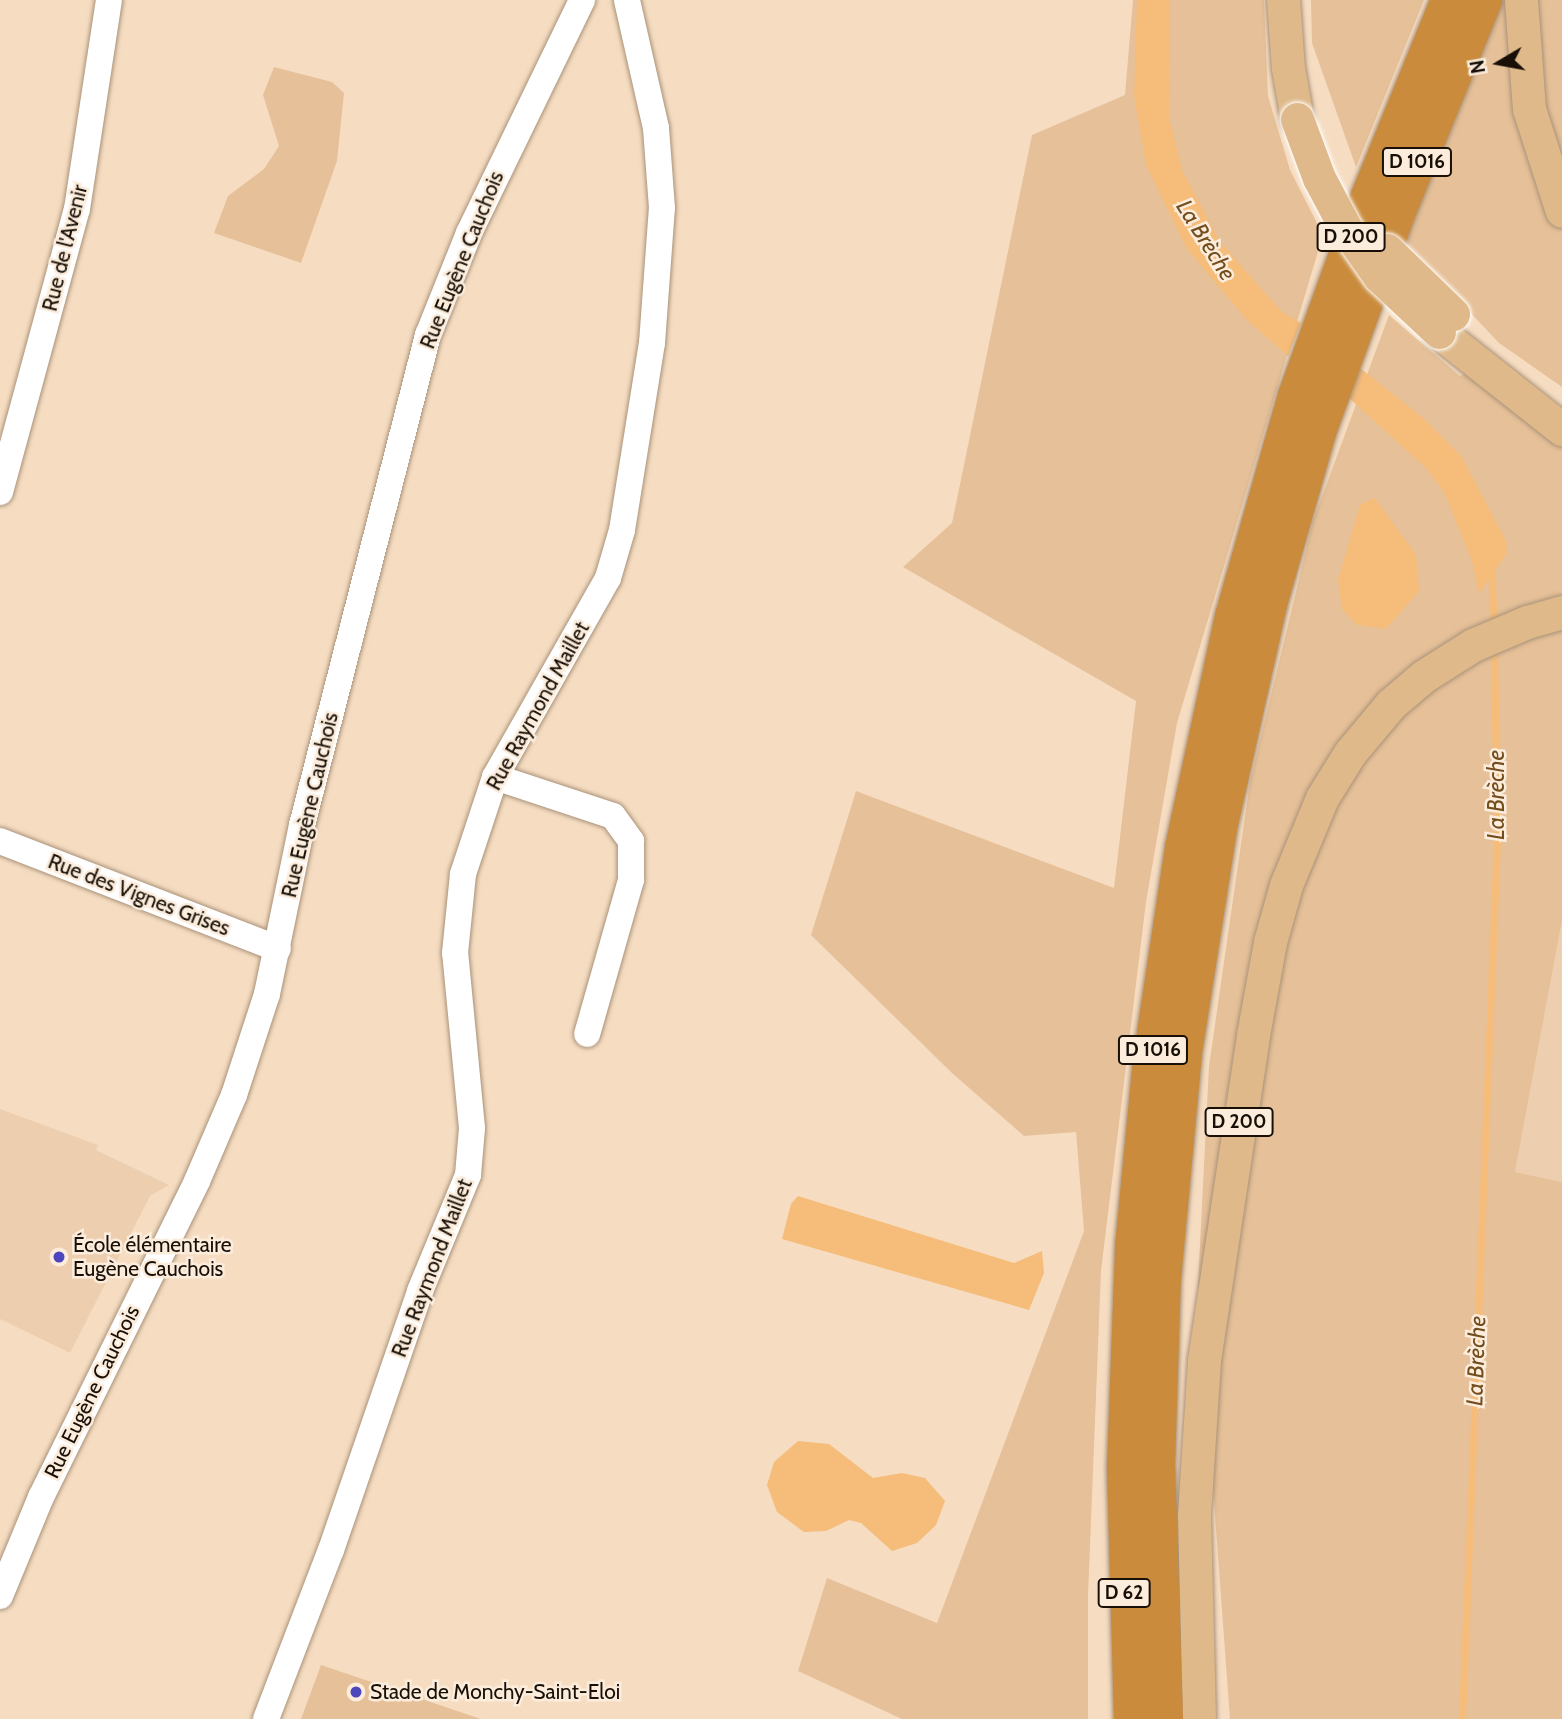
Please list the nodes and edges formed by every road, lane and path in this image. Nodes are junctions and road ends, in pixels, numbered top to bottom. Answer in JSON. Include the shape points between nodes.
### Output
{"nodes":[{"id":1,"x":109,"y":0,"type":"edge"},
{"id":2,"x":582,"y":0,"type":"edge"},
{"id":3,"x":627,"y":0,"type":"edge"},
{"id":4,"x":1283,"y":0,"type":"edge"},
{"id":5,"x":1301,"y":0,"type":"edge"},
{"id":6,"x":1450,"y":0,"type":"edge"},
{"id":7,"x":1483,"y":0,"type":"edge"},
{"id":8,"x":1521,"y":0,"type":"edge"},
{"id":9,"x":1307,"y":117,"type":"junction"},
{"id":10,"x":1562,"y":211,"type":"edge"},
{"id":11,"x":1341,"y":316,"type":"junction"},
{"id":12,"x":1446,"y":323,"type":"junction"},
{"id":13,"x":1312,"y":400,"type":"junction"},
{"id":14,"x":1562,"y":401,"type":"edge"},
{"id":15,"x":1562,"y":429,"type":"edge"},
{"id":16,"x":0,"y":492,"type":"edge"},
{"id":17,"x":1551,"y":615,"type":"edge"},
{"id":18,"x":495,"y":778,"type":"junction"},
{"id":19,"x":0,"y":841,"type":"edge"},
{"id":20,"x":278,"y":948,"type":"junction"},
{"id":21,"x":587,"y":1034,"type":"dead end"},
{"id":22,"x":1126,"y":1468,"type":"junction"},
{"id":23,"x":0,"y":1596,"type":"edge"},
{"id":24,"x":1200,"y":1710,"type":"edge"},
{"id":25,"x":266,"y":1719,"type":"edge"},
{"id":26,"x":1121,"y":1719,"type":"edge"},
{"id":27,"x":1133,"y":1719,"type":"edge"},
{"id":28,"x":1164,"y":1719,"type":"edge"}],
"edges":[{"from":1,"to":16,"type":"street","name":"Rue de l'Avenir","via":[[77,209]]},
{"from":2,"to":20,"type":"street","name":"Rue Eugène Cauchois","via":[[470,233],[425,345],[299,838]]},
{"from":3,"to":18,"type":"street","name":"Rue Raymond Maillet","via":[[656,128],[662,208],[652,343],[622,530],[608,578]]},
{"from":4,"to":9,"type":"main road","number":"D 200","via":[[1288,68]]},
{"from":5,"to":9,"type":"main road","number":"D 200"},
{"from":6,"to":11,"type":"highway","number":"D 1016"},
{"from":7,"to":11,"type":"highway","number":"D 1016"},
{"from":8,"to":10,"type":"main road","via":[[1529,109]]},
{"from":9,"to":12,"type":"main road","number":"D 200","bridge":true,"via":[[1372,232]]},
{"from":11,"to":13,"type":"highway","number":"D 1016"},
{"from":12,"to":14,"type":"main road","number":"D 200"},
{"from":12,"to":15,"type":"main road","number":"D 200"},
{"from":13,"to":22,"type":"highway","number":"D 1016","via":[[1222,667],[1166,956],[1138,1183]]},
{"from":13,"to":28,"type":"highway","number":"D 1016","via":[[1236,737],[1210,871],[1180,1074],[1164,1235],[1157,1418]]},
{"from":17,"to":24,"type":"main road","number":"D 200","via":[[1458,654],[1402,694],[1350,753],[1302,843],[1272,934],[1204,1360],[1195,1503]]},
{"from":18,"to":21,"type":"street","via":[[613,817],[631,841],[631,880]]},
{"from":18,"to":25,"type":"street","name":"Rue Raymond Maillet","via":[[463,874],[456,918],[456,982],[472,1128],[468,1175],[420,1291],[331,1550]]},
{"from":19,"to":20,"type":"street","name":"Rue des Vignes Grises"},
{"from":20,"to":23,"type":"street","name":"Rue Eugène Cauchois","via":[[257,1027],[218,1135],[41,1497]]},
{"from":22,"to":26,"type":"highway","number":"D 62"},
{"from":22,"to":27,"type":"highway","number":"D 1016"}]}
